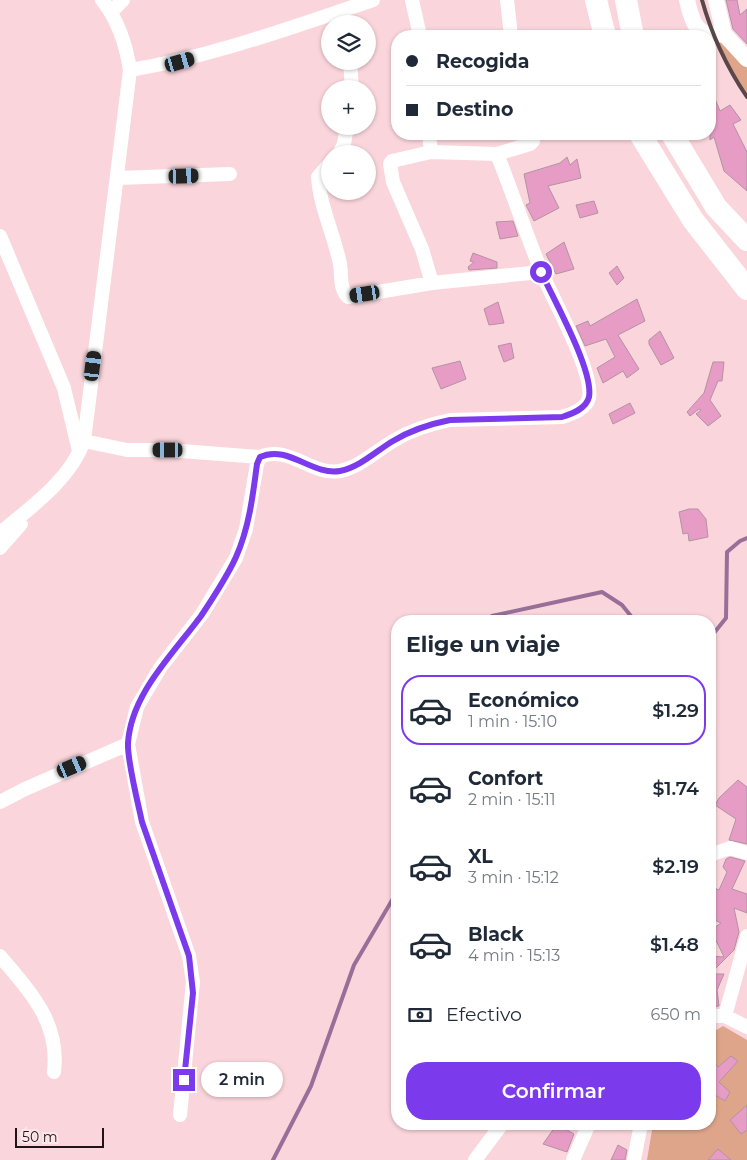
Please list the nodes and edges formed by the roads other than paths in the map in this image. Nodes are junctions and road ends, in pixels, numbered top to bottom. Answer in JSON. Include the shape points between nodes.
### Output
{"nodes":[{"id":1,"x":102,"y":0,"type":"edge"},
{"id":2,"x":123,"y":0,"type":"edge"},
{"id":3,"x":373,"y":0,"type":"edge"},
{"id":4,"x":412,"y":0,"type":"edge"},
{"id":5,"x":507,"y":0,"type":"edge"},
{"id":6,"x":596,"y":0,"type":"edge"},
{"id":7,"x":626,"y":0,"type":"edge"},
{"id":8,"x":687,"y":0,"type":"edge"},
{"id":9,"x":716,"y":0,"type":"edge"},
{"id":10,"x":111,"y":12,"type":"junction"},
{"id":11,"x":346,"y":15,"type":"edge"},
{"id":12,"x":321,"y":23,"type":"edge"},
{"id":13,"x":419,"y":30,"type":"edge"},
{"id":14,"x":510,"y":30,"type":"edge"},
{"id":15,"x":604,"y":30,"type":"edge"},
{"id":16,"x":632,"y":30,"type":"edge"},
{"id":17,"x":701,"y":30,"type":"edge"},
{"id":18,"x":724,"y":34,"type":"junction"},
{"id":19,"x":716,"y":35,"type":"edge"},
{"id":20,"x":747,"y":59,"type":"edge"},
{"id":21,"x":130,"y":70,"type":"junction"},
{"id":22,"x":430,"y":140,"type":"edge"},
{"id":23,"x":533,"y":140,"type":"edge"},
{"id":24,"x":644,"y":140,"type":"edge"},
{"id":25,"x":676,"y":140,"type":"edge"},
{"id":26,"x":431,"y":152,"type":"junction"},
{"id":27,"x":497,"y":154,"type":"junction"},
{"id":28,"x":230,"y":174,"type":"dead end"},
{"id":29,"x":321,"y":174,"type":"edge"},
{"id":30,"x":116,"y":178,"type":"junction"},
{"id":31,"x":0,"y":236,"type":"edge"},
{"id":32,"x":747,"y":240,"type":"edge"},
{"id":33,"x":541,"y":272,"type":"junction"},
{"id":34,"x":432,"y":283,"type":"junction"},
{"id":35,"x":747,"y":289,"type":"edge"},
{"id":36,"x":82,"y":447,"type":"junction"},
{"id":37,"x":260,"y":457,"type":"junction"},
{"id":38,"x":42,"y":499,"type":"junction"},
{"id":39,"x":0,"y":533,"type":"edge"},
{"id":40,"x":0,"y":548,"type":"edge"},
{"id":41,"x":128,"y":744,"type":"junction"},
{"id":42,"x":0,"y":802,"type":"edge"},
{"id":43,"x":716,"y":853,"type":"edge"},
{"id":44,"x":747,"y":853,"type":"edge"},
{"id":45,"x":747,"y":936,"type":"edge"},
{"id":46,"x":0,"y":956,"type":"edge"},
{"id":47,"x":716,"y":1016,"type":"edge"},
{"id":48,"x":725,"y":1016,"type":"junction"},
{"id":49,"x":716,"y":1021,"type":"edge"},
{"id":50,"x":747,"y":1027,"type":"edge"},
{"id":51,"x":54,"y":1072,"type":"dead end"},
{"id":52,"x":180,"y":1115,"type":"dead end"},
{"id":53,"x":498,"y":1130,"type":"edge"},
{"id":54,"x":586,"y":1130,"type":"edge"},
{"id":55,"x":640,"y":1130,"type":"edge"},
{"id":56,"x":476,"y":1160,"type":"edge"},
{"id":57,"x":573,"y":1160,"type":"edge"},
{"id":58,"x":634,"y":1160,"type":"edge"}],
"edges":[{"from":1,"to":10,"type":"street"},
{"from":2,"to":10,"type":"street"},
{"from":3,"to":11,"type":"street"},
{"from":4,"to":13,"type":"street"},
{"from":5,"to":14,"type":"street"},
{"from":6,"to":15,"type":"highway"},
{"from":7,"to":16,"type":"highway"},
{"from":8,"to":17,"type":"street","via":[[693,23]]},
{"from":9,"to":18,"type":"street"},
{"from":10,"to":21,"type":"street","via":[[124,40]]},
{"from":12,"to":21,"type":"street","via":[[180,62]]},
{"from":18,"to":19,"type":"street"},
{"from":18,"to":20,"type":"street"},
{"from":21,"to":30,"type":"street"},
{"from":22,"to":26,"type":"street"},
{"from":23,"to":27,"type":"street","via":[[530,144]]},
{"from":24,"to":35,"type":"highway","via":[[693,220]]},
{"from":25,"to":32,"type":"highway","via":[[716,207]]},
{"from":26,"to":27,"type":"street"},
{"from":26,"to":34,"type":"street","via":[[392,161],[390,171],[422,249]]},
{"from":27,"to":33,"type":"street"},
{"from":28,"to":30,"type":"street"},
{"from":29,"to":34,"type":"street","via":[[318,177],[319,196],[340,265],[343,292],[348,297]]},
{"from":30,"to":36,"type":"street"},
{"from":31,"to":36,"type":"street","via":[[64,388]]},
{"from":33,"to":34,"type":"street"},
{"from":33,"to":37,"type":"street","via":[[584,366],[589,399],[583,407],[572,414],[433,423],[393,441],[351,468],[338,471],[320,469],[281,454]]},
{"from":36,"to":37,"type":"street"},
{"from":36,"to":38,"type":"street"},
{"from":37,"to":41,"type":"street","via":[[246,529],[236,558],[202,614],[160,668],[137,707]]},
{"from":38,"to":39,"type":"street"},
{"from":38,"to":40,"type":"street"},
{"from":41,"to":42,"type":"street"},
{"from":41,"to":52,"type":"street","via":[[142,822],[189,956],[193,982]]},
{"from":43,"to":44,"type":"street","via":[[730,848]]},
{"from":45,"to":48,"type":"street"},
{"from":46,"to":51,"type":"street","via":[[30,992],[53,1034]]},
{"from":47,"to":48,"type":"street"},
{"from":48,"to":49,"type":"street"},
{"from":48,"to":50,"type":"street"},
{"from":53,"to":56,"type":"street"},
{"from":54,"to":57,"type":"street"},
{"from":55,"to":58,"type":"street"}]}
